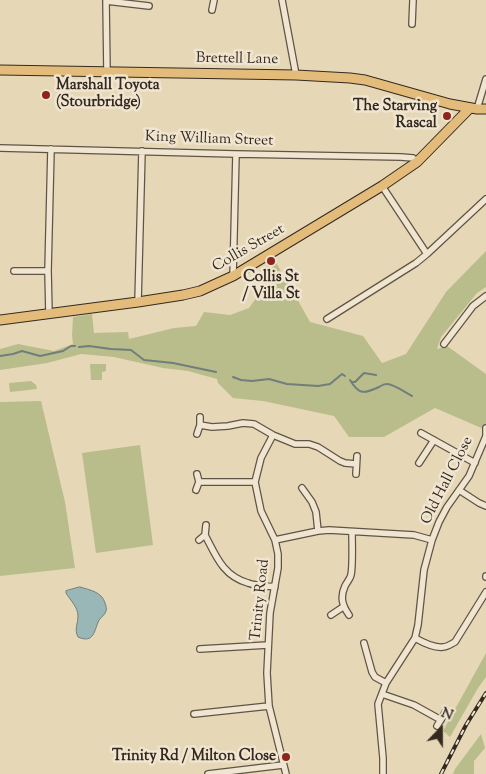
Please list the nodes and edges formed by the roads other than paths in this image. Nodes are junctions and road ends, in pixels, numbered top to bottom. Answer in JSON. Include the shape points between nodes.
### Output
{"nodes":[{"id":1,"x":214,"y":0,"type":"edge"},
{"id":2,"x":282,"y":0,"type":"edge"},
{"id":3,"x":413,"y":0,"type":"edge"},
{"id":4,"x":149,"y":6,"type":"dead end"},
{"id":5,"x":212,"y":10,"type":"dead end"},
{"id":6,"x":412,"y":24,"type":"dead end"},
{"id":7,"x":0,"y":70,"type":"edge"},
{"id":8,"x":107,"y":72,"type":"junction"},
{"id":9,"x":296,"y":75,"type":"junction"},
{"id":10,"x":486,"y":79,"type":"edge"},
{"id":11,"x":478,"y":109,"type":"edge"},
{"id":12,"x":0,"y":148,"type":"edge"},
{"id":13,"x":51,"y":149,"type":"junction"},
{"id":14,"x":142,"y":151,"type":"junction"},
{"id":15,"x":236,"y":154,"type":"junction"},
{"id":16,"x":417,"y":162,"type":"junction"},
{"id":17,"x":382,"y":186,"type":"junction"},
{"id":18,"x":486,"y":199,"type":"edge"},
{"id":19,"x":427,"y":254,"type":"junction"},
{"id":20,"x":14,"y":271,"type":"dead end"},
{"id":21,"x":48,"y":271,"type":"junction"},
{"id":22,"x":233,"y":276,"type":"junction"},
{"id":23,"x":486,"y":296,"type":"edge"},
{"id":24,"x":138,"y":302,"type":"junction"},
{"id":25,"x":49,"y":314,"type":"junction"},
{"id":26,"x":327,"y":319,"type":"dead end"},
{"id":27,"x":0,"y":320,"type":"edge"},
{"id":28,"x":444,"y":344,"type":"dead end"},
{"id":29,"x":200,"y":417,"type":"dead end"},
{"id":30,"x":200,"y":425,"type":"junction"},
{"id":31,"x":486,"y":428,"type":"edge"},
{"id":32,"x":421,"y":432,"type":"dead end"},
{"id":33,"x":197,"y":434,"type":"dead end"},
{"id":34,"x":273,"y":435,"type":"junction"},
{"id":35,"x":486,"y":436,"type":"edge"},
{"id":36,"x":434,"y":440,"type":"junction"},
{"id":37,"x":357,"y":456,"type":"dead end"},
{"id":38,"x":419,"y":463,"type":"dead end"},
{"id":39,"x":475,"y":463,"type":"junction"},
{"id":40,"x":356,"y":464,"type":"junction"},
{"id":41,"x":197,"y":474,"type":"dead end"},
{"id":42,"x":356,"y":474,"type":"dead end"},
{"id":43,"x":199,"y":482,"type":"junction"},
{"id":44,"x":255,"y":482,"type":"junction"},
{"id":45,"x":302,"y":488,"type":"dead end"},
{"id":46,"x":196,"y":490,"type":"dead end"},
{"id":47,"x":459,"y":490,"type":"junction"},
{"id":48,"x":486,"y":506,"type":"edge"},
{"id":49,"x":206,"y":525,"type":"dead end"},
{"id":50,"x":318,"y":531,"type":"junction"},
{"id":51,"x":352,"y":532,"type":"junction"},
{"id":52,"x":205,"y":535,"type":"junction"},
{"id":53,"x":199,"y":540,"type":"dead end"},
{"id":54,"x":275,"y":540,"type":"junction"},
{"id":55,"x":432,"y":540,"type":"junction"},
{"id":56,"x":275,"y":587,"type":"junction"},
{"id":57,"x":486,"y":592,"type":"edge"},
{"id":58,"x":343,"y":608,"type":"junction"},
{"id":59,"x":330,"y":614,"type":"dead end"},
{"id":60,"x":349,"y":615,"type":"dead end"},
{"id":61,"x":414,"y":638,"type":"junction"},
{"id":62,"x":364,"y":644,"type":"dead end"},
{"id":63,"x":268,"y":645,"type":"junction"},
{"id":64,"x":200,"y":649,"type":"dead end"},
{"id":65,"x":386,"y":683,"type":"junction"},
{"id":66,"x":382,"y":694,"type":"junction"},
{"id":67,"x":268,"y":706,"type":"junction"},
{"id":68,"x":446,"y":712,"type":"dead end"},
{"id":69,"x":194,"y":714,"type":"dead end"},
{"id":70,"x":441,"y":720,"type":"junction"},
{"id":71,"x":437,"y":726,"type":"dead end"},
{"id":72,"x":283,"y":764,"type":"junction"},
{"id":73,"x":384,"y":773,"type":"edge"},
{"id":74,"x":208,"y":774,"type":"edge"},
{"id":75,"x":286,"y":774,"type":"edge"}],
"edges":[{"from":1,"to":5,"type":"street"},
{"from":2,"to":9,"type":"street"},
{"from":3,"to":6,"type":"street"},
{"from":4,"to":8,"type":"street","via":[[106,2]]},
{"from":7,"to":8,"type":"main road","name":"Brettell Lane"},
{"from":8,"to":9,"type":"main road","name":"Brettell Lane"},
{"from":9,"to":11,"type":"main road","name":"Brettell Lane","via":[[366,80]]},
{"from":10,"to":11,"type":"street"},
{"from":11,"to":16,"type":"main road","name":"Collis Street"},
{"from":12,"to":13,"type":"street","name":"King William Street"},
{"from":13,"to":14,"type":"street","name":"King William Street"},
{"from":13,"to":21,"type":"street"},
{"from":14,"to":15,"type":"street","name":"King William Street"},
{"from":14,"to":24,"type":"street"},
{"from":15,"to":16,"type":"street","name":"King William Street","via":[[402,157],[414,158]]},
{"from":15,"to":22,"type":"street"},
{"from":16,"to":17,"type":"main road","name":"Collis Street"},
{"from":17,"to":19,"type":"street"},
{"from":17,"to":22,"type":"main road","name":"Collis Street"},
{"from":18,"to":19,"type":"street"},
{"from":19,"to":26,"type":"street"},
{"from":20,"to":21,"type":"street"},
{"from":21,"to":25,"type":"street"},
{"from":22,"to":24,"type":"main road","name":"Collis Street","via":[[200,291]]},
{"from":23,"to":28,"type":"street","via":[[473,306]]},
{"from":24,"to":25,"type":"main road","name":"Collis Street"},
{"from":25,"to":27,"type":"main road","name":"Collis Street"},
{"from":29,"to":30,"type":"street"},
{"from":30,"to":33,"type":"street"},
{"from":30,"to":34,"type":"street","via":[[254,424]]},
{"from":31,"to":35,"type":"street","name":"Old Hall Close"},
{"from":32,"to":36,"type":"street"},
{"from":34,"to":40,"type":"street","via":[[295,444],[318,447],[340,461]]},
{"from":34,"to":44,"type":"street","name":"Trinity Road","via":[[261,458]]},
{"from":35,"to":39,"type":"street","name":"Old Hall Close"},
{"from":36,"to":38,"type":"street"},
{"from":36,"to":39,"type":"street"},
{"from":37,"to":40,"type":"street"},
{"from":39,"to":47,"type":"street","name":"Old Hall Close"},
{"from":40,"to":42,"type":"street"},
{"from":41,"to":43,"type":"street"},
{"from":43,"to":44,"type":"street"},
{"from":43,"to":46,"type":"street"},
{"from":44,"to":54,"type":"street","name":"Trinity Road","via":[[261,511]]},
{"from":45,"to":50,"type":"street","via":[[316,512]]},
{"from":47,"to":48,"type":"street"},
{"from":47,"to":55,"type":"street","name":"Old Hall Close"},
{"from":49,"to":52,"type":"street"},
{"from":50,"to":51,"type":"street"},
{"from":50,"to":54,"type":"street"},
{"from":51,"to":55,"type":"street","via":[[414,535]]},
{"from":51,"to":58,"type":"street","via":[[351,574],[342,594]]},
{"from":52,"to":53,"type":"street"},
{"from":52,"to":56,"type":"street","via":[[223,568],[234,578]]},
{"from":54,"to":56,"type":"street","name":"Trinity Road","via":[[278,554]]},
{"from":55,"to":61,"type":"street","name":"Old Hall Close"},
{"from":56,"to":63,"type":"street","name":"Trinity Road"},
{"from":57,"to":61,"type":"street","via":[[455,642],[442,647]]},
{"from":58,"to":59,"type":"street"},
{"from":58,"to":60,"type":"street"},
{"from":61,"to":65,"type":"street","name":"Old Hall Close"},
{"from":62,"to":65,"type":"street","via":[[372,672]]},
{"from":63,"to":64,"type":"street"},
{"from":63,"to":67,"type":"street","name":"Trinity Road"},
{"from":65,"to":66,"type":"street","name":"Old Hall Close"},
{"from":66,"to":70,"type":"street","via":[[414,705]]},
{"from":66,"to":73,"type":"street","name":"Old Hall Close","via":[[378,704]]},
{"from":67,"to":69,"type":"street"},
{"from":67,"to":72,"type":"street","name":"Trinity Road"},
{"from":68,"to":70,"type":"street"},
{"from":70,"to":71,"type":"street"},
{"from":72,"to":74,"type":"street"},
{"from":72,"to":75,"type":"street","name":"Trinity Road"}]}
